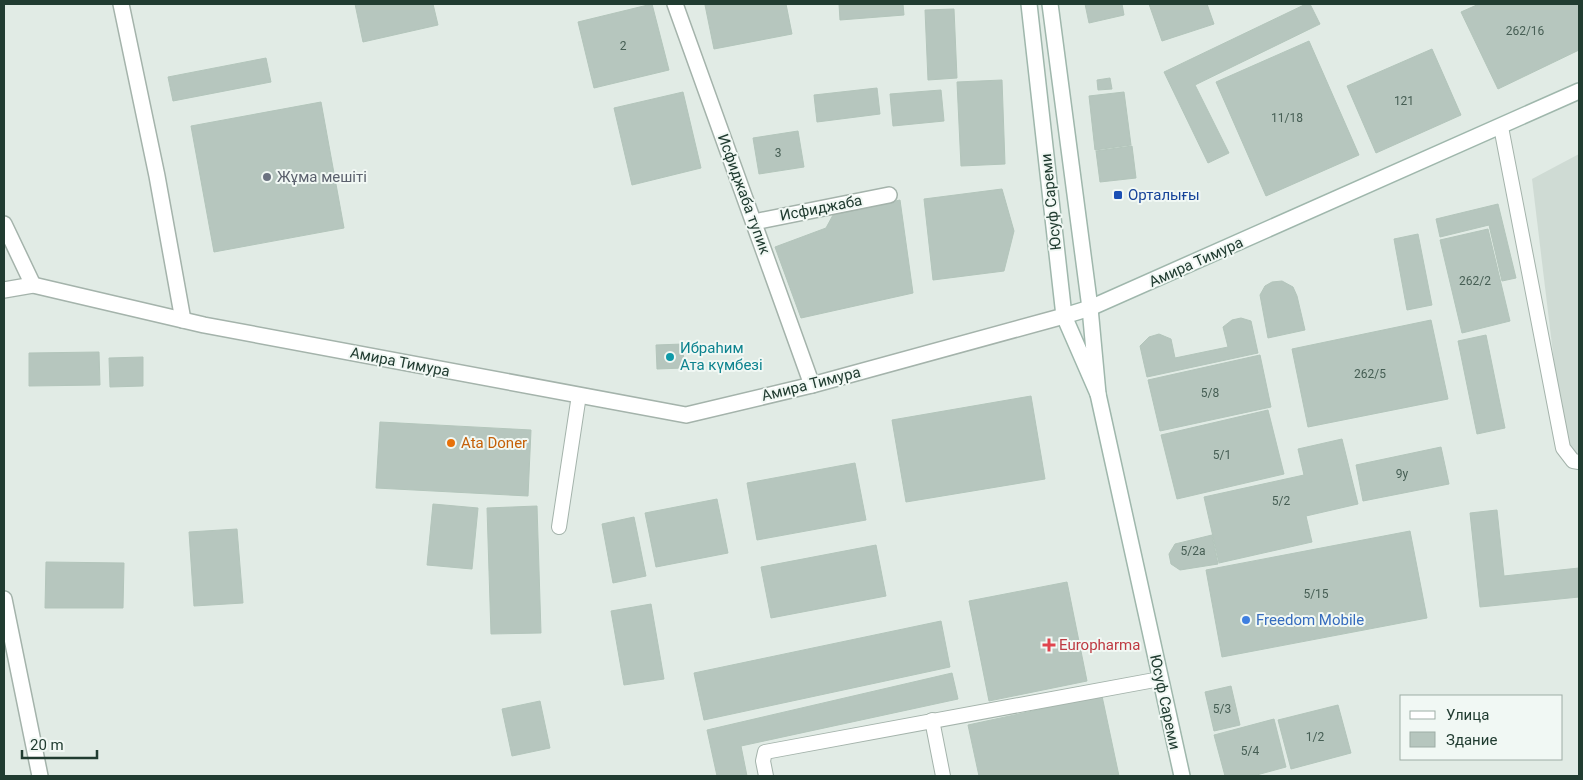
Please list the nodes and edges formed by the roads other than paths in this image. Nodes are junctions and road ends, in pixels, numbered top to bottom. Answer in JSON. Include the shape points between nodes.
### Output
{"nodes":[{"id":1,"x":121,"y":4,"type":"edge"},
{"id":2,"x":675,"y":4,"type":"edge"},
{"id":3,"x":1029,"y":4,"type":"edge"},
{"id":4,"x":1050,"y":4,"type":"edge"},
{"id":5,"x":1579,"y":91,"type":"edge"},
{"id":6,"x":1501,"y":127,"type":"junction"},
{"id":7,"x":889,"y":195,"type":"dead end"},
{"id":8,"x":754,"y":222,"type":"junction"},
{"id":9,"x":4,"y":224,"type":"edge"},
{"id":10,"x":33,"y":285,"type":"junction"},
{"id":11,"x":4,"y":290,"type":"edge"},
{"id":12,"x":1090,"y":308,"type":"junction"},
{"id":13,"x":1064,"y":316,"type":"junction"},
{"id":14,"x":183,"y":320,"type":"junction"},
{"id":15,"x":812,"y":385,"type":"junction"},
{"id":16,"x":1098,"y":394,"type":"junction"},
{"id":17,"x":579,"y":396,"type":"junction"},
{"id":18,"x":1579,"y":462,"type":"edge"},
{"id":19,"x":559,"y":527,"type":"dead end"},
{"id":20,"x":4,"y":599,"type":"edge"},
{"id":21,"x":1160,"y":679,"type":"junction"},
{"id":22,"x":932,"y":720,"type":"junction"},
{"id":23,"x":40,"y":776,"type":"edge"},
{"id":24,"x":766,"y":776,"type":"edge"},
{"id":25,"x":943,"y":776,"type":"edge"},
{"id":26,"x":1182,"y":776,"type":"edge"}],
"edges":[{"from":1,"to":14,"type":"street"},
{"from":2,"to":8,"type":"street","name":"Исфиджаба тупик"},
{"from":3,"to":13,"type":"street","name":"Юсуф Сареми"},
{"from":4,"to":12,"type":"street","name":"Юсуф Сареми"},
{"from":5,"to":6,"type":"street","name":"Амира Тимура"},
{"from":6,"to":12,"type":"street","name":"Амира Тимура"},
{"from":6,"to":18,"type":"lane","via":[[1563,448],[1573,461]]},
{"from":7,"to":8,"type":"street","name":"Исфиджаба"},
{"from":8,"to":15,"type":"street","name":"Исфиджаба тупик"},
{"from":9,"to":10,"type":"street"},
{"from":10,"to":11,"type":"street","name":"Амира Тимура"},
{"from":10,"to":14,"type":"street","name":"Амира Тимура"},
{"from":12,"to":13,"type":"street","name":"Амира Тимура"},
{"from":12,"to":16,"type":"street","name":"Юсуф Сареми"},
{"from":13,"to":15,"type":"street","name":"Амира Тимура"},
{"from":13,"to":16,"type":"street","name":"Юсуф Сареми"},
{"from":14,"to":17,"type":"street","name":"Амира Тимура"},
{"from":15,"to":17,"type":"street","name":"Амира Тимура","via":[[686,415]]},
{"from":16,"to":21,"type":"street","name":"Юсуф Сареми"},
{"from":17,"to":19,"type":"lane"},
{"from":20,"to":23,"type":"street"},
{"from":21,"to":22,"type":"lane"},
{"from":21,"to":26,"type":"street","name":"Юсуф Сареми"},
{"from":22,"to":24,"type":"lane","via":[[765,752]]},
{"from":22,"to":25,"type":"lane"}]}
